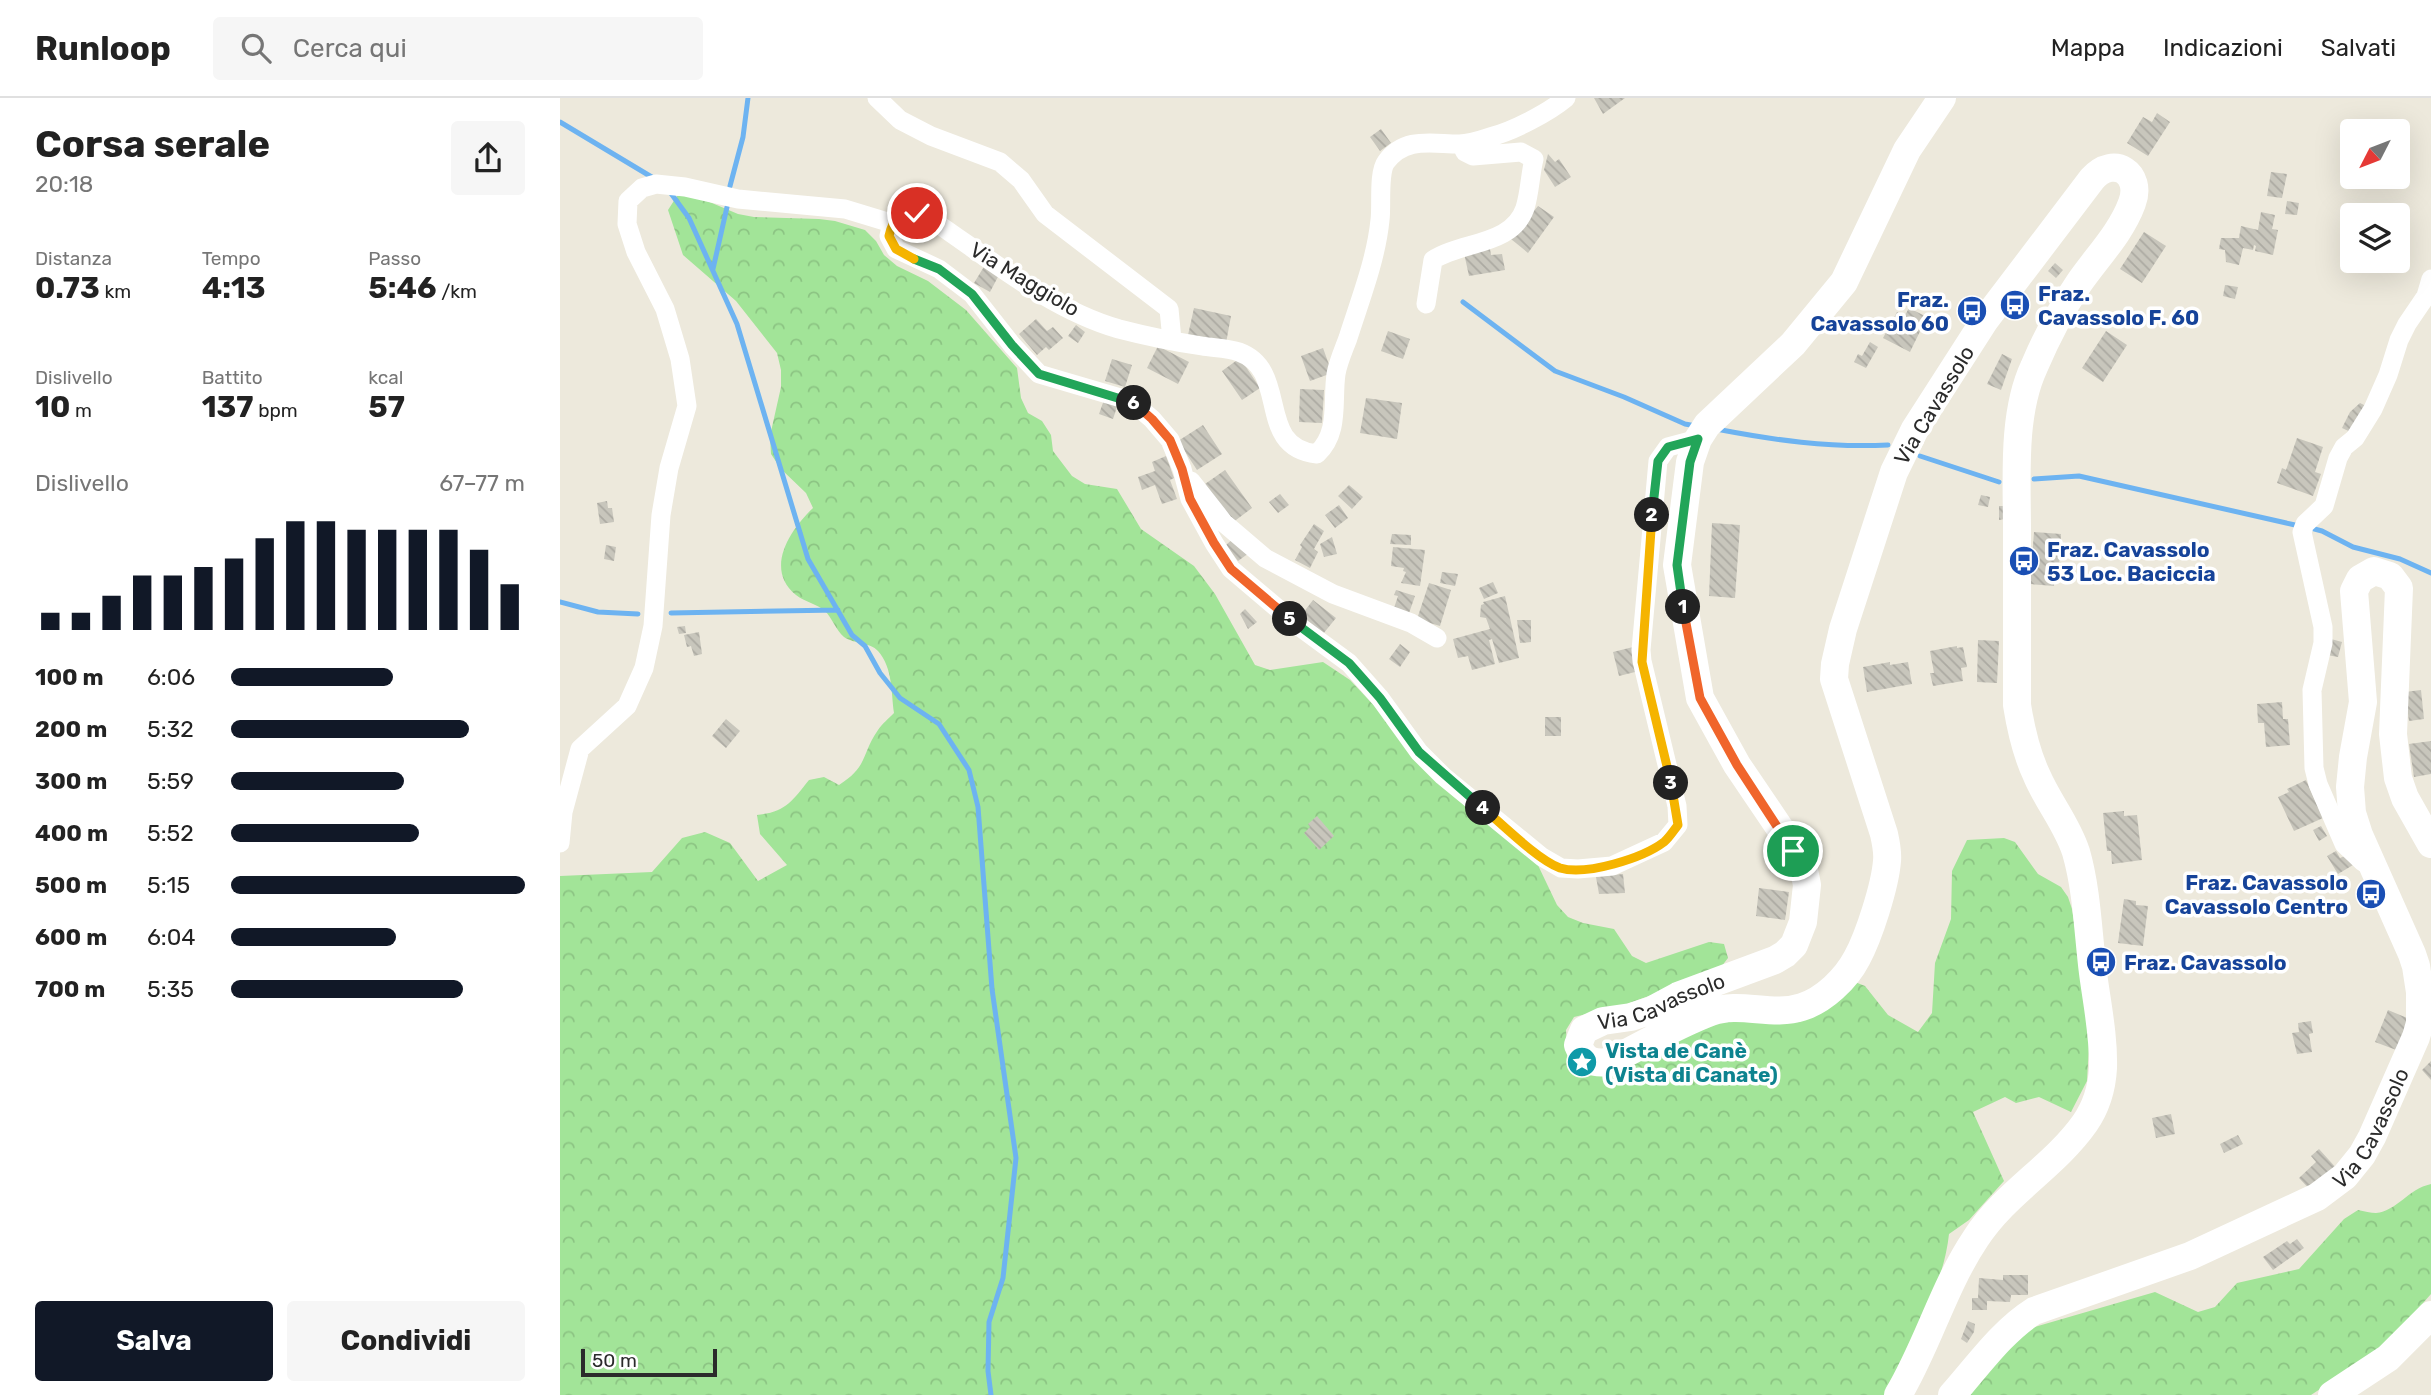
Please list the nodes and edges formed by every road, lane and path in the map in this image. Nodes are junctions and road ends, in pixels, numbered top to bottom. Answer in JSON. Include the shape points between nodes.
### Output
{"nodes":[{"id":1,"x":877,"y":98,"type":"edge"},
{"id":2,"x":1566,"y":98,"type":"edge"},
{"id":3,"x":1942,"y":98,"type":"edge"},
{"id":4,"x":1461,"y":144,"type":"junction"},
{"id":5,"x":891,"y":223,"type":"junction"},
{"id":6,"x":2431,"y":279,"type":"edge"},
{"id":7,"x":1426,"y":304,"type":"dead end"},
{"id":8,"x":1172,"y":340,"type":"junction"},
{"id":9,"x":1701,"y":434,"type":"junction"},
{"id":10,"x":1182,"y":469,"type":"junction"},
{"id":11,"x":1437,"y":638,"type":"dead end"},
{"id":12,"x":560,"y":843,"type":"edge"},
{"id":13,"x":2431,"y":844,"type":"edge"},
{"id":14,"x":2371,"y":862,"type":"junction"},
{"id":15,"x":2431,"y":1315,"type":"edge"},
{"id":16,"x":1898,"y":1395,"type":"edge"},
{"id":17,"x":1952,"y":1395,"type":"edge"},
{"id":18,"x":2332,"y":1395,"type":"edge"}],
"edges":[{"from":1,"to":8,"type":"street","via":[[900,120],[1000,162],[1021,180],[1045,214],[1170,309]]},
{"from":2,"to":4,"type":"street","name":"Via Maggiolo","via":[[1518,127]]},
{"from":3,"to":9,"type":"main road","via":[[1906,150],[1844,282],[1793,344]]},
{"from":4,"to":7,"type":"street","via":[[1473,156],[1521,152],[1534,159],[1525,209],[1507,232],[1433,260]]},
{"from":4,"to":8,"type":"street","name":"Via Maggiolo","via":[[1409,144],[1386,161],[1380,222],[1336,373],[1331,430],[1317,454],[1302,452],[1287,440],[1276,422],[1269,383],[1258,365],[1240,352]]},
{"from":5,"to":8,"type":"street","name":"Via Maggiolo","via":[[901,214],[917,213],[1063,307],[1117,328]]},
{"from":5,"to":10,"type":"street","name":"Via Maggiolo","via":[[889,236],[896,249],[939,269],[972,294],[1039,374],[1131,401],[1170,440]]},
{"from":5,"to":12,"type":"street","via":[[845,209],[656,184],[642,188],[628,201],[627,224],[665,309],[680,359],[687,406],[661,515],[653,626],[645,668],[626,706],[580,749],[563,812]]},
{"from":6,"to":14,"type":"street","via":[[2399,340],[2373,409],[2338,458],[2324,506],[2302,532],[2323,627],[2312,690],[2314,768],[2344,845],[2363,862]]},
{"from":9,"to":10,"type":"street","name":"Via Maggiolo","via":[[1668,447],[1658,461],[1641,650],[1678,825],[1664,842],[1612,866],[1578,869],[1561,868],[1542,857],[1443,776],[1349,663],[1231,569],[1190,499]]},
{"from":9,"to":16,"type":"main road","name":"Via Cavassolo","via":[[1688,475],[1677,565],[1700,698],[1804,870],[1803,922],[1794,944],[1774,960],[1652,1010],[1584,1030],[1578,1045],[1581,1055],[1595,1063],[1609,1062],[1712,1011],[1800,1008],[1822,997],[1857,959],[1881,888],[1887,851],[1837,694],[1835,664],[1894,472],[1915,429],[1985,320],[2092,179],[2114,166],[2131,178],[2136,193],[2124,221],[2078,285],[2032,369],[2021,413],[2017,458],[2017,705],[2024,745],[2077,860],[2102,1047],[2101,1083],[2092,1112],[2079,1130],[1997,1209],[1975,1239]]},
{"from":10,"to":11,"type":"street","via":[[1224,523],[1265,558],[1333,594],[1411,623]]},
{"from":13,"to":14,"type":"main road","name":"Via Cavassolo","via":[[2398,778],[2393,734],[2399,588],[2390,576],[2374,571],[2360,579],[2354,592],[2363,702],[2350,787],[2352,813]]},
{"from":14,"to":17,"type":"main road","name":"Via Cavassolo","via":[[2416,967],[2420,1007],[2416,1037],[2362,1155],[2345,1176],[2317,1197],[2190,1256],[2034,1311]]},
{"from":15,"to":18,"type":"main road","via":[[2388,1358]]}]}
